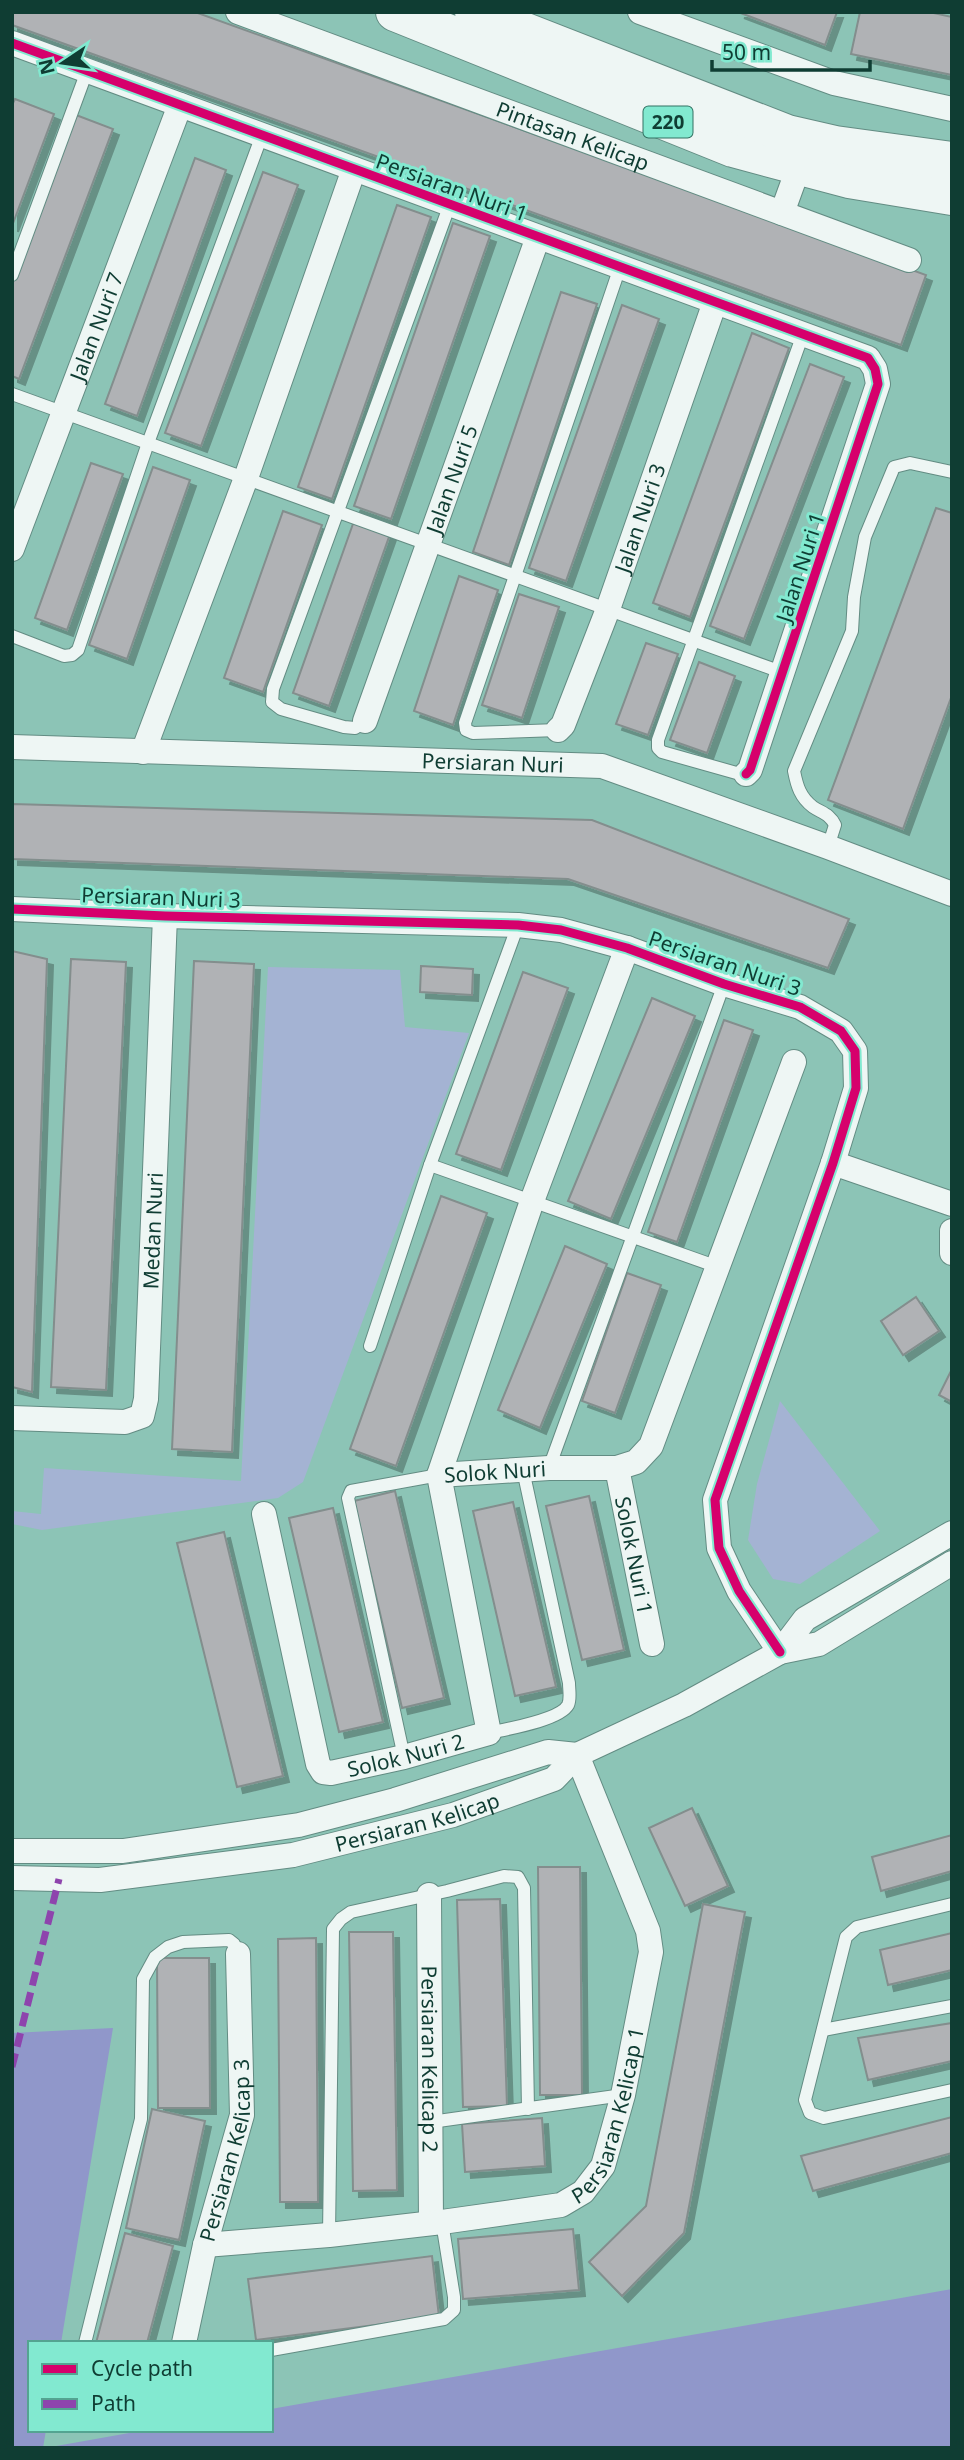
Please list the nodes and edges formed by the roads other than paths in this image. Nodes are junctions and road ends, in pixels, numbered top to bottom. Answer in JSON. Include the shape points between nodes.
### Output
{"nodes":[{"id":1,"x":238,"y":12,"type":"edge"},
{"id":2,"x":395,"y":12,"type":"edge"},
{"id":3,"x":474,"y":12,"type":"edge"},
{"id":4,"x":640,"y":12,"type":"edge"},
{"id":5,"x":12,"y":43,"type":"edge"},
{"id":6,"x":87,"y":71,"type":"junction"},
{"id":7,"x":180,"y":105,"type":"junction"},
{"id":8,"x":952,"y":109,"type":"edge"},
{"id":9,"x":262,"y":135,"type":"junction"},
{"id":10,"x":952,"y":161,"type":"edge"},
{"id":11,"x":799,"y":166,"type":"junction"},
{"id":12,"x":354,"y":169,"type":"junction"},
{"id":13,"x":952,"y":196,"type":"edge"},
{"id":14,"x":450,"y":204,"type":"junction"},
{"id":15,"x":782,"y":213,"type":"junction"},
{"id":16,"x":538,"y":237,"type":"junction"},
{"id":17,"x":909,"y":260,"type":"dead end"},
{"id":18,"x":620,"y":267,"type":"junction"},
{"id":19,"x":12,"y":275,"type":"edge"},
{"id":20,"x":715,"y":302,"type":"junction"},
{"id":21,"x":803,"y":334,"type":"junction"},
{"id":22,"x":875,"y":369,"type":"joint"},
{"id":23,"x":12,"y":394,"type":"edge"},
{"id":24,"x":63,"y":413,"type":"junction"},
{"id":25,"x":148,"y":443,"type":"junction"},
{"id":26,"x":952,"y":472,"type":"edge"},
{"id":27,"x":246,"y":478,"type":"junction"},
{"id":28,"x":338,"y":512,"type":"junction"},
{"id":29,"x":429,"y":545,"type":"junction"},
{"id":30,"x":12,"y":549,"type":"edge"},
{"id":31,"x":516,"y":576,"type":"junction"},
{"id":32,"x":608,"y":609,"type":"junction"},
{"id":33,"x":12,"y":636,"type":"edge"},
{"id":34,"x":695,"y":641,"type":"junction"},
{"id":35,"x":784,"y":673,"type":"junction"},
{"id":36,"x":365,"y":721,"type":"joint"},
{"id":37,"x":558,"y":730,"type":"joint"},
{"id":38,"x":12,"y":747,"type":"edge"},
{"id":39,"x":144,"y":752,"type":"junction"},
{"id":40,"x":746,"y":774,"type":"joint"},
{"id":41,"x":828,"y":846,"type":"junction"},
{"id":42,"x":952,"y":894,"type":"edge"},
{"id":43,"x":12,"y":909,"type":"edge"},
{"id":44,"x":166,"y":916,"type":"junction"},
{"id":45,"x":518,"y":925,"type":"junction"},
{"id":46,"x":627,"y":948,"type":"junction"},
{"id":47,"x":724,"y":984,"type":"junction"},
{"id":48,"x":794,"y":1062,"type":"dead end"},
{"id":49,"x":833,"y":1163,"type":"junction"},
{"id":50,"x":430,"y":1165,"type":"junction"},
{"id":51,"x":532,"y":1201,"type":"junction"},
{"id":52,"x":952,"y":1204,"type":"edge"},
{"id":53,"x":952,"y":1231,"type":"edge"},
{"id":54,"x":632,"y":1237,"type":"junction"},
{"id":55,"x":952,"y":1253,"type":"edge"},
{"id":56,"x":718,"y":1267,"type":"junction"},
{"id":57,"x":370,"y":1346,"type":"dead end"},
{"id":58,"x":12,"y":1418,"type":"edge"},
{"id":59,"x":549,"y":1468,"type":"junction"},
{"id":60,"x":617,"y":1468,"type":"junction"},
{"id":61,"x":523,"y":1470,"type":"junction"},
{"id":62,"x":439,"y":1475,"type":"junction"},
{"id":63,"x":264,"y":1514,"type":"dead end"},
{"id":64,"x":952,"y":1533,"type":"edge"},
{"id":65,"x":952,"y":1563,"type":"edge"},
{"id":66,"x":652,"y":1644,"type":"dead end"},
{"id":67,"x":780,"y":1652,"type":"junction"},
{"id":68,"x":489,"y":1733,"type":"junction"},
{"id":69,"x":577,"y":1755,"type":"junction"},
{"id":70,"x":404,"y":1757,"type":"junction"},
{"id":71,"x":242,"y":1834,"type":"junction"},
{"id":72,"x":12,"y":1851,"type":"edge"},
{"id":73,"x":245,"y":1861,"type":"junction"},
{"id":74,"x":12,"y":1878,"type":"edge"},
{"id":75,"x":429,"y":1895,"type":"junction"},
{"id":76,"x":952,"y":1905,"type":"edge"},
{"id":77,"x":238,"y":1954,"type":"joint"},
{"id":78,"x":952,"y":2006,"type":"edge"},
{"id":79,"x":823,"y":2030,"type":"junction"},
{"id":80,"x":952,"y":2090,"type":"edge"},
{"id":81,"x":623,"y":2095,"type":"junction"},
{"id":82,"x":528,"y":2109,"type":"junction"},
{"id":83,"x":431,"y":2122,"type":"junction"},
{"id":84,"x":437,"y":2223,"type":"junction"},
{"id":85,"x":329,"y":2235,"type":"junction"},
{"id":86,"x":205,"y":2245,"type":"junction"},
{"id":87,"x":86,"y":2341,"type":"edge"},
{"id":88,"x":184,"y":2341,"type":"edge"},
{"id":89,"x":273,"y":2350,"type":"edge"}],
"edges":[{"from":1,"to":15,"type":"street","name":"Pintasan Kelicap"},
{"from":2,"to":11,"type":"main road","number":"220","via":[[733,148]]},
{"from":3,"to":10,"type":"main road","number":"220","via":[[787,134]]},
{"from":4,"to":8,"type":"street","via":[[834,83]]},
{"from":5,"to":6,"type":"street","name":"Persiaran Nuri 1"},
{"from":6,"to":7,"type":"street","name":"Persiaran Nuri 1"},
{"from":6,"to":19,"type":"lane"},
{"from":7,"to":9,"type":"street","name":"Persiaran Nuri 1"},
{"from":7,"to":24,"type":"street","name":"Jalan Nuri 7"},
{"from":9,"to":12,"type":"street","name":"Persiaran Nuri 1"},
{"from":9,"to":25,"type":"lane"},
{"from":11,"to":13,"type":"main road","number":"220"},
{"from":11,"to":15,"type":"street"},
{"from":12,"to":14,"type":"street","name":"Persiaran Nuri 1"},
{"from":12,"to":27,"type":"street","name":"Persiaran Nuri 1"},
{"from":14,"to":16,"type":"street","name":"Persiaran Nuri 1"},
{"from":14,"to":28,"type":"lane"},
{"from":15,"to":17,"type":"street","name":"Pintasan Kelicap"},
{"from":16,"to":18,"type":"street","name":"Persiaran Nuri 1"},
{"from":16,"to":29,"type":"street","name":"Jalan Nuri 5"},
{"from":18,"to":20,"type":"street","name":"Persiaran Nuri 1"},
{"from":18,"to":31,"type":"lane"},
{"from":20,"to":21,"type":"street","name":"Persiaran Nuri 1"},
{"from":20,"to":32,"type":"street","name":"Jalan Nuri 3"},
{"from":21,"to":22,"type":"street","name":"Persiaran Nuri 1","via":[[868,358]]},
{"from":21,"to":34,"type":"lane"},
{"from":22,"to":35,"type":"street","name":"Jalan Nuri 1","via":[[878,384]]},
{"from":23,"to":24,"type":"lane"},
{"from":24,"to":25,"type":"lane"},
{"from":24,"to":30,"type":"street","name":"Jalan Nuri 7"},
{"from":25,"to":27,"type":"lane"},
{"from":25,"to":33,"type":"lane","via":[[78,650],[64,656]]},
{"from":26,"to":41,"type":"lane","via":[[910,463],[894,467],[865,537],[853,597],[852,631],[794,771],[798,792],[835,825]]},
{"from":27,"to":28,"type":"lane"},
{"from":27,"to":39,"type":"street","name":"Persiaran Nuri 1"},
{"from":28,"to":29,"type":"lane"},
{"from":28,"to":36,"type":"lane","via":[[272,702],[281,709],[344,727],[355,728]]},
{"from":29,"to":31,"type":"lane"},
{"from":29,"to":36,"type":"street","name":"Jalan Nuri 5"},
{"from":31,"to":32,"type":"lane"},
{"from":31,"to":37,"type":"lane","via":[[466,730]]},
{"from":32,"to":34,"type":"lane"},
{"from":32,"to":37,"type":"street","name":"Jalan Nuri 3"},
{"from":34,"to":35,"type":"lane"},
{"from":34,"to":40,"type":"lane","via":[[657,747]]},
{"from":35,"to":40,"type":"street","name":"Jalan Nuri 1"},
{"from":38,"to":39,"type":"street","name":"Persiaran Nuri"},
{"from":39,"to":41,"type":"street","name":"Persiaran Nuri","via":[[602,766]]},
{"from":41,"to":42,"type":"street","name":"Persiaran Nuri"},
{"from":43,"to":44,"type":"street","name":"Persiaran Nuri 3"},
{"from":44,"to":45,"type":"street","name":"Persiaran Nuri 3"},
{"from":44,"to":58,"type":"street","name":"Medan Nuri","via":[[142,1416],[125,1422]]},
{"from":45,"to":46,"type":"street","name":"Persiaran Nuri 3","via":[[562,930]]},
{"from":45,"to":50,"type":"lane"},
{"from":46,"to":47,"type":"street","name":"Persiaran Nuri 3"},
{"from":46,"to":51,"type":"street","name":"Solok Nuri"},
{"from":47,"to":49,"type":"street","name":"Persiaran Nuri 3","via":[[800,1007],[841,1031],[855,1051],[856,1088]]},
{"from":47,"to":54,"type":"lane"},
{"from":48,"to":56,"type":"street"},
{"from":49,"to":52,"type":"street"},
{"from":49,"to":67,"type":"street","name":"Persiaran Nuri 3","via":[[715,1500],[719,1548],[739,1591]]},
{"from":50,"to":51,"type":"lane"},
{"from":50,"to":57,"type":"lane"},
{"from":51,"to":54,"type":"lane"},
{"from":51,"to":62,"type":"street","name":"Solok Nuri"},
{"from":53,"to":55,"type":"street"},
{"from":54,"to":56,"type":"lane"},
{"from":54,"to":59,"type":"lane"},
{"from":56,"to":60,"type":"street","via":[[651,1446],[636,1462]]},
{"from":59,"to":60,"type":"street","name":"Solok Nuri"},
{"from":59,"to":61,"type":"street","name":"Solok Nuri"},
{"from":60,"to":66,"type":"street","name":"Solok Nuri 1"},
{"from":61,"to":62,"type":"street","name":"Solok Nuri"},
{"from":61,"to":68,"type":"lane","via":[[570,1702],[553,1717]]},
{"from":62,"to":68,"type":"street","name":"Solok Nuri 2"},
{"from":62,"to":70,"type":"lane","via":[[351,1491],[348,1498]]},
{"from":63,"to":70,"type":"street","name":"Solok Nuri 2","via":[[318,1765],[331,1773]]},
{"from":64,"to":67,"type":"street","name":"Persiaran Kelicap","via":[[805,1619]]},
{"from":65,"to":67,"type":"street","name":"Persiaran Kelicap","via":[[819,1644]]},
{"from":67,"to":69,"type":"street","name":"Persiaran Kelicap","via":[[684,1705]]},
{"from":68,"to":70,"type":"street","name":"Solok Nuri 2"},
{"from":69,"to":71,"type":"street","name":"Persiaran Kelicap","via":[[548,1752],[395,1800],[299,1825]]},
{"from":69,"to":73,"type":"street","name":"Persiaran Kelicap","via":[[554,1779],[453,1815],[293,1855]]},
{"from":69,"to":81,"type":"street","name":"Persiaran Kelicap 1","via":[[649,1931],[651,1952]]},
{"from":71,"to":72,"type":"street","name":"Persiaran Kelicap","via":[[123,1851]]},
{"from":71,"to":73,"type":"street"},
{"from":73,"to":74,"type":"street","name":"Persiaran Kelicap","via":[[100,1880]]},
{"from":75,"to":82,"type":"lane","via":[[504,1876],[518,1877],[524,1888]]},
{"from":75,"to":83,"type":"street","name":"Persiaran Kelicap 2"},
{"from":75,"to":85,"type":"lane","via":[[351,1912],[332,1929]]},
{"from":76,"to":79,"type":"lane","via":[[857,1927],[846,1937]]},
{"from":77,"to":86,"type":"street","name":"Persiaran Kelicap 3","via":[[242,2115]]},
{"from":77,"to":87,"type":"lane","via":[[229,1940],[183,1942],[155,1956],[142,1979],[141,2119]]},
{"from":78,"to":79,"type":"lane"},
{"from":79,"to":80,"type":"lane","via":[[805,2100],[810,2113],[824,2118]]},
{"from":81,"to":82,"type":"lane"},
{"from":81,"to":84,"type":"street","name":"Persiaran Kelicap 1","via":[[603,2166],[583,2192],[561,2205]]},
{"from":82,"to":83,"type":"lane"},
{"from":83,"to":84,"type":"street","name":"Persiaran Kelicap 2"},
{"from":84,"to":85,"type":"street","name":"Persiaran Kelicap 1"},
{"from":84,"to":89,"type":"lane","via":[[454,2297],[454,2311],[444,2319]]},
{"from":85,"to":86,"type":"street","name":"Persiaran Kelicap 1"},
{"from":86,"to":88,"type":"street","name":"Persiaran Kelicap 3"}]}
